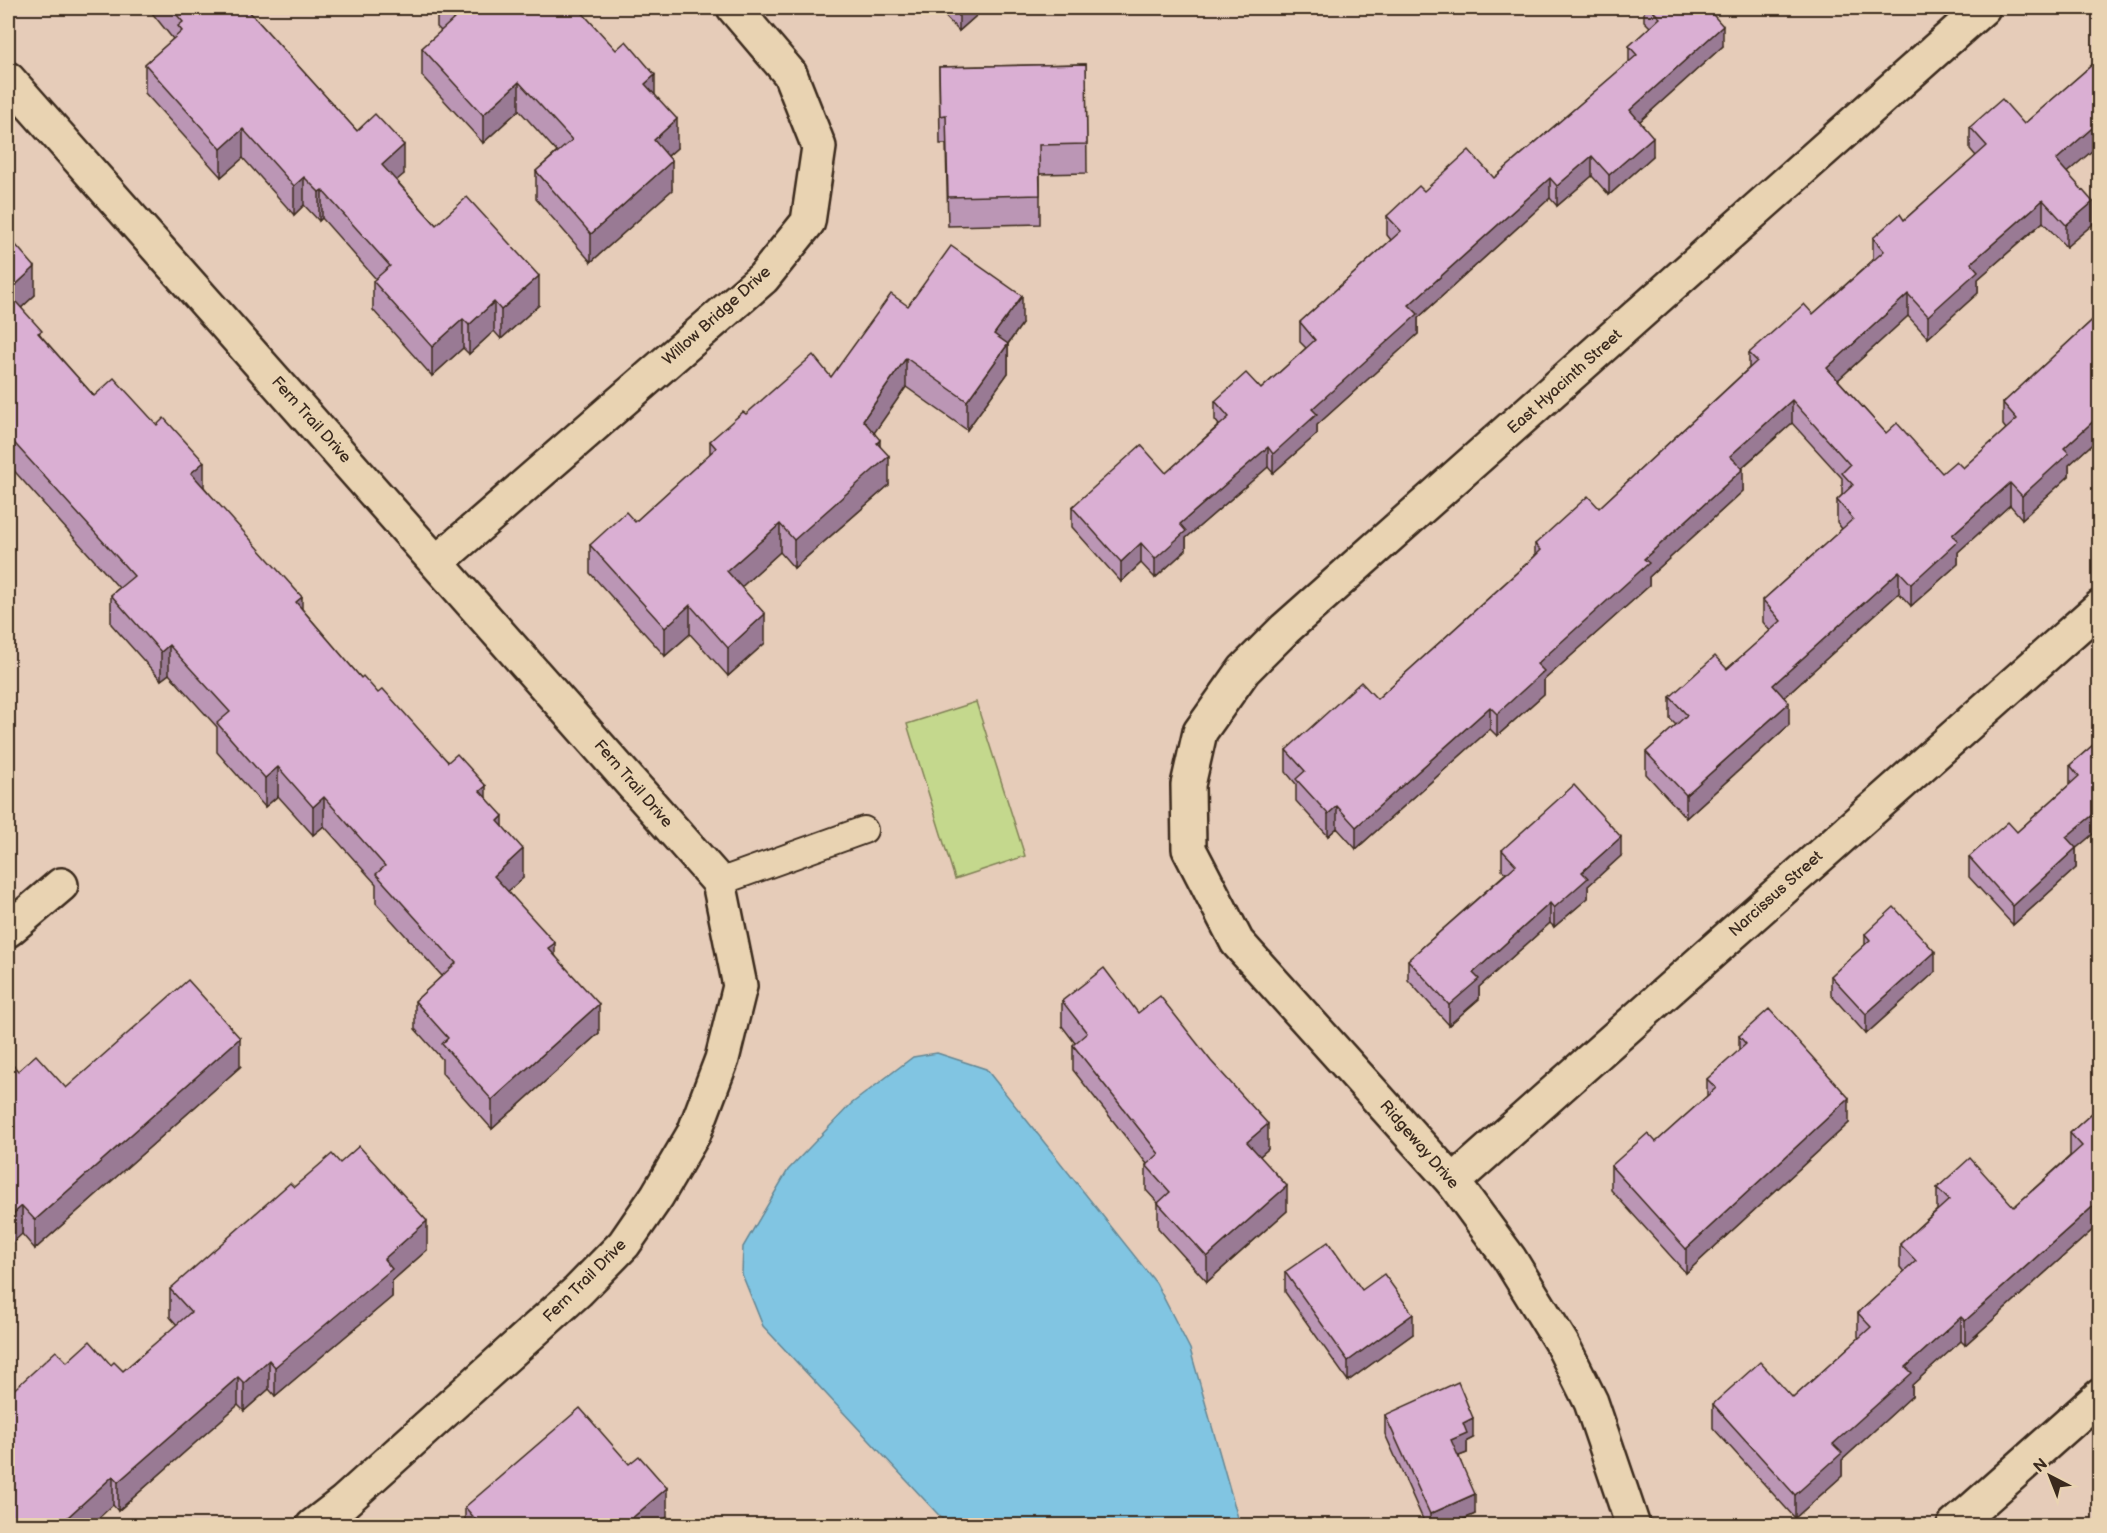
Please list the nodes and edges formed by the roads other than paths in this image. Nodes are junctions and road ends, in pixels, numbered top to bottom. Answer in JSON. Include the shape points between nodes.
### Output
{"nodes":[{"id":1,"x":734,"y":8,"type":"edge"},
{"id":2,"x":1983,"y":8,"type":"edge"},
{"id":3,"x":8,"y":79,"type":"edge"},
{"id":4,"x":437,"y":562,"type":"junction"},
{"id":5,"x":2100,"y":607,"type":"edge"},
{"id":6,"x":1188,"y":785,"type":"joint"},
{"id":7,"x":864,"y":830,"type":"dead end"},
{"id":8,"x":719,"y":882,"type":"junction"},
{"id":9,"x":61,"y":885,"type":"dead end"},
{"id":10,"x":8,"y":930,"type":"edge"},
{"id":11,"x":1453,"y":1182,"type":"junction"},
{"id":12,"x":2100,"y":1396,"type":"edge"},
{"id":13,"x":313,"y":1526,"type":"edge"},
{"id":14,"x":1633,"y":1526,"type":"edge"},
{"id":15,"x":1954,"y":1526,"type":"edge"}],
"edges":[{"from":1,"to":4,"type":"street","name":"Willow Bridge Drive","via":[[790,74],[819,147],[808,222],[763,278]]},
{"from":2,"to":6,"type":"street","name":"East Hyacinth Street","via":[[1284,629],[1244,670],[1200,732]]},
{"from":3,"to":4,"type":"street","name":"Fern Trail Drive"},
{"from":4,"to":8,"type":"street","name":"Fern Trail Drive"},
{"from":5,"to":11,"type":"street","name":"Narcissus Street"},
{"from":6,"to":11,"type":"street","name":"Ridgeway Drive","via":[[1189,849],[1237,942]]},
{"from":7,"to":8,"type":"lane"},
{"from":8,"to":13,"type":"street","name":"Fern Trail Drive","via":[[740,986],[722,1059],[694,1133],[657,1196],[624,1244],[578,1291]]},
{"from":9,"to":10,"type":"street"},
{"from":11,"to":14,"type":"street","name":"Ridgeway Drive","via":[[1509,1258],[1562,1344],[1591,1402]]},
{"from":12,"to":15,"type":"street"}]}
